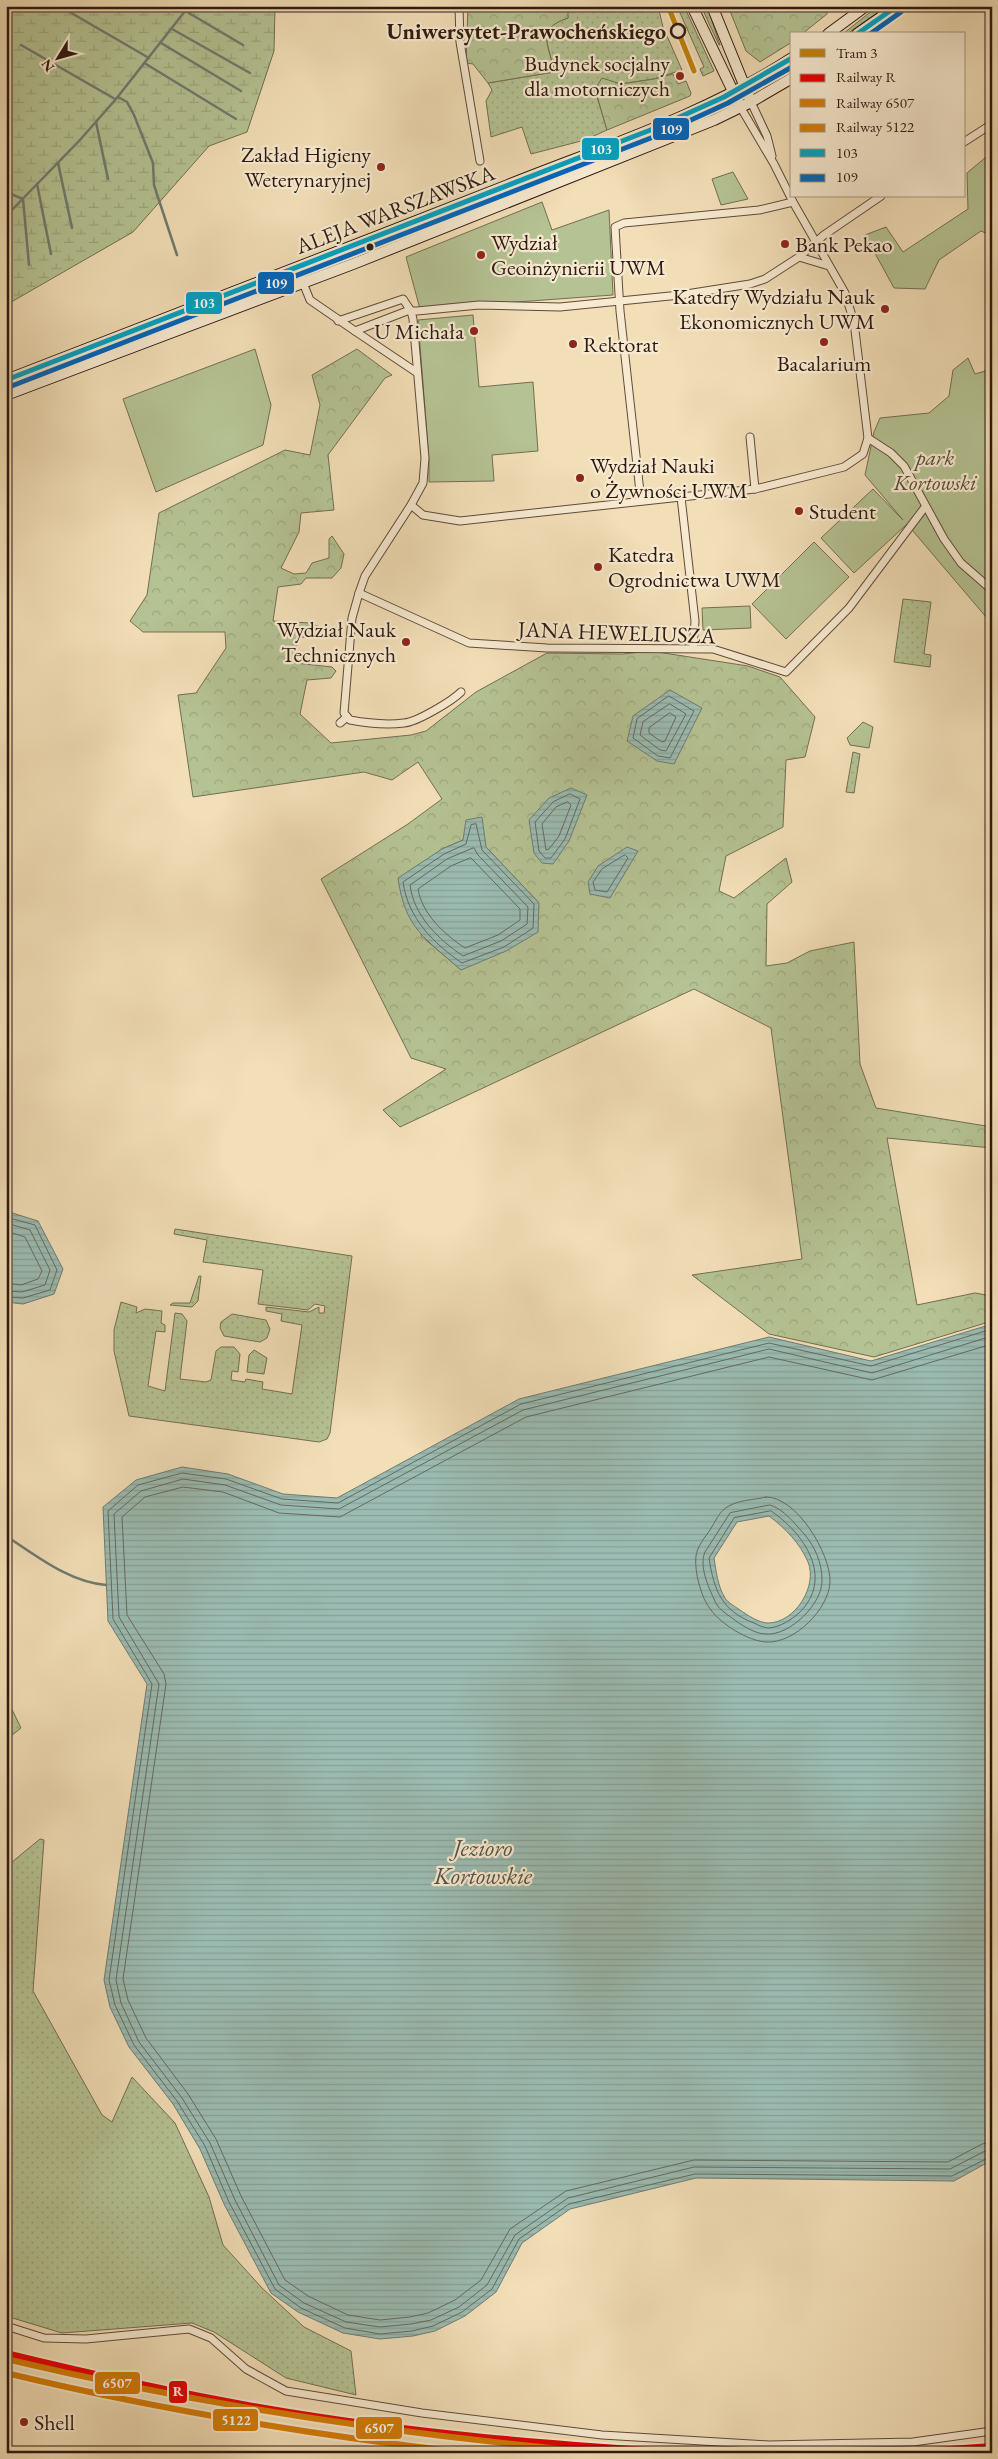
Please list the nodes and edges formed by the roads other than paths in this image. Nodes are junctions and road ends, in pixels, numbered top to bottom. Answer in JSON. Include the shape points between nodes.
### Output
{"nodes":[{"id":1,"x":459,"y":6,"type":"edge"},
{"id":2,"x":692,"y":6,"type":"edge"},
{"id":3,"x":712,"y":6,"type":"edge"},
{"id":4,"x":866,"y":6,"type":"edge"},
{"id":5,"x":897,"y":6,"type":"edge"},
{"id":6,"x":831,"y":32,"type":"edge"},
{"id":7,"x":860,"y":32,"type":"edge"},
{"id":8,"x":790,"y":59,"type":"edge"},
{"id":9,"x":737,"y":69,"type":"junction"},
{"id":10,"x":725,"y":75,"type":"junction"},
{"id":11,"x":790,"y":79,"type":"edge"},
{"id":12,"x":758,"y":80,"type":"junction"},
{"id":13,"x":745,"y":87,"type":"junction"},
{"id":14,"x":734,"y":92,"type":"junction"},
{"id":15,"x":719,"y":99,"type":"junction"},
{"id":16,"x":751,"y":102,"type":"junction"},
{"id":17,"x":740,"y":108,"type":"junction"},
{"id":18,"x":992,"y":124,"type":"edge"},
{"id":19,"x":966,"y":141,"type":"edge"},
{"id":20,"x":480,"y":161,"type":"dead end"},
{"id":21,"x":774,"y":164,"type":"junction"},
{"id":22,"x":790,"y":196,"type":"edge"},
{"id":23,"x":791,"y":198,"type":"edge"},
{"id":24,"x":878,"y":198,"type":"edge"},
{"id":25,"x":793,"y":202,"type":"junction"},
{"id":26,"x":816,"y":242,"type":"junction"},
{"id":27,"x":799,"y":257,"type":"junction"},
{"id":28,"x":829,"y":266,"type":"junction"},
{"id":29,"x":297,"y":268,"type":"junction"},
{"id":30,"x":302,"y":283,"type":"junction"},
{"id":31,"x":620,"y":301,"type":"junction"},
{"id":32,"x":412,"y":311,"type":"junction"},
{"id":33,"x":338,"y":321,"type":"junction"},
{"id":34,"x":355,"y":331,"type":"junction"},
{"id":35,"x":416,"y":372,"type":"junction"},
{"id":36,"x":6,"y":380,"type":"edge"},
{"id":37,"x":6,"y":395,"type":"edge"},
{"id":38,"x":750,"y":437,"type":"dead end"},
{"id":39,"x":868,"y":438,"type":"junction"},
{"id":40,"x":755,"y":489,"type":"junction"},
{"id":41,"x":681,"y":497,"type":"junction"},
{"id":42,"x":641,"y":501,"type":"junction"},
{"id":43,"x":411,"y":505,"type":"junction"},
{"id":44,"x":925,"y":507,"type":"junction"},
{"id":45,"x":992,"y":590,"type":"edge"},
{"id":46,"x":359,"y":593,"type":"junction"},
{"id":47,"x":693,"y":648,"type":"junction"},
{"id":48,"x":461,"y":692,"type":"dead end"},
{"id":49,"x":347,"y":717,"type":"junction"},
{"id":50,"x":340,"y":723,"type":"dead end"},
{"id":51,"x":6,"y":2326,"type":"edge"},
{"id":52,"x":992,"y":2431,"type":"edge"}],
"edges":[{"from":1,"to":20,"type":"street","via":[[460,42]]},
{"from":2,"to":10,"type":"main road"},
{"from":3,"to":9,"type":"main road"},
{"from":4,"to":6,"type":"main road"},
{"from":5,"to":7,"type":"main road"},
{"from":8,"to":12,"type":"main road","name":"ALEJA WARSZAWSKA"},
{"from":9,"to":12,"type":"main road"},
{"from":9,"to":13,"type":"main road"},
{"from":10,"to":14,"type":"main road"},
{"from":10,"to":15,"type":"main road"},
{"from":11,"to":16,"type":"main road","name":"ALEJA WARSZAWSKA"},
{"from":12,"to":13,"type":"main road","name":"ALEJA WARSZAWSKA"},
{"from":13,"to":14,"type":"main road","name":"ALEJA WARSZAWSKA"},
{"from":13,"to":16,"type":"main road"},
{"from":14,"to":15,"type":"main road","name":"ALEJA WARSZAWSKA"},
{"from":14,"to":17,"type":"main road"},
{"from":15,"to":29,"type":"main road","name":"ALEJA WARSZAWSKA"},
{"from":16,"to":17,"type":"main road","name":"ALEJA WARSZAWSKA"},
{"from":16,"to":21,"type":"street"},
{"from":17,"to":21,"type":"street"},
{"from":17,"to":30,"type":"main road","name":"ALEJA WARSZAWSKA"},
{"from":18,"to":19,"type":"street"},
{"from":21,"to":22,"type":"street"},
{"from":23,"to":25,"type":"street"},
{"from":24,"to":26,"type":"street"},
{"from":25,"to":26,"type":"street"},
{"from":25,"to":31,"type":"street","via":[[759,210],[624,223],[615,227]]},
{"from":26,"to":27,"type":"street"},
{"from":26,"to":28,"type":"street"},
{"from":27,"to":28,"type":"street"},
{"from":27,"to":31,"type":"street","via":[[765,279],[750,284]]},
{"from":28,"to":39,"type":"street","via":[[845,293],[854,322]]},
{"from":29,"to":30,"type":"street"},
{"from":29,"to":36,"type":"main road","name":"ALEJA WARSZAWSKA"},
{"from":30,"to":33,"type":"street","via":[[310,300]]},
{"from":30,"to":37,"type":"main road","name":"ALEJA WARSZAWSKA"},
{"from":31,"to":32,"type":"street","via":[[560,307],[479,305]]},
{"from":31,"to":42,"type":"street"},
{"from":32,"to":33,"type":"street","via":[[403,299]]},
{"from":32,"to":34,"type":"street"},
{"from":32,"to":35,"type":"street"},
{"from":33,"to":34,"type":"street"},
{"from":34,"to":35,"type":"street"},
{"from":35,"to":43,"type":"street","via":[[424,458],[423,483]]},
{"from":38,"to":40,"type":"street"},
{"from":39,"to":40,"type":"street","via":[[863,454],[844,467]]},
{"from":39,"to":44,"type":"street","via":[[904,466]]},
{"from":40,"to":41,"type":"street"},
{"from":41,"to":42,"type":"street"},
{"from":41,"to":47,"type":"street","via":[[695,620]]},
{"from":42,"to":43,"type":"street","via":[[460,520],[423,515]]},
{"from":43,"to":46,"type":"street","via":[[365,576]]},
{"from":44,"to":45,"type":"street","via":[[961,563]]},
{"from":44,"to":47,"type":"street","name":"JANA HEWELIUSZA","via":[[849,608],[786,672],[713,649]]},
{"from":46,"to":47,"type":"street","name":"JANA HEWELIUSZA","via":[[469,643],[547,648]]},
{"from":46,"to":49,"type":"street","via":[[352,618],[344,712]]},
{"from":48,"to":49,"type":"street","via":[[452,701],[406,723],[358,722]]},
{"from":49,"to":50,"type":"street"},
{"from":51,"to":52,"type":"street","via":[[44,2338],[86,2339],[189,2329],[211,2338],[246,2370],[286,2391],[422,2413],[602,2435],[769,2444],[913,2442]]}]}
